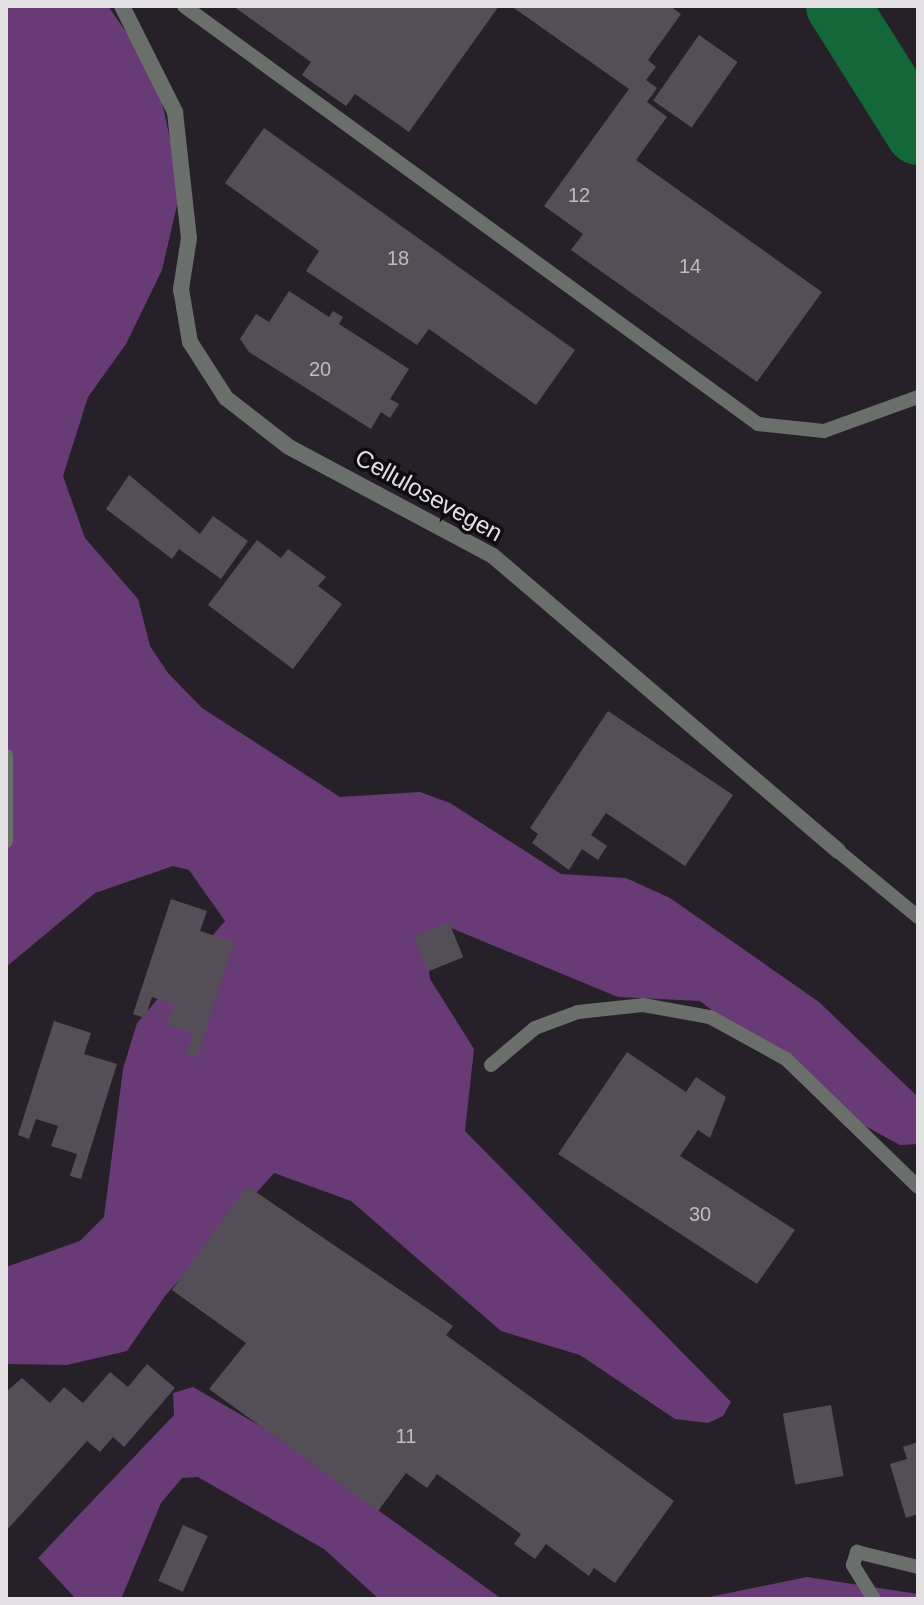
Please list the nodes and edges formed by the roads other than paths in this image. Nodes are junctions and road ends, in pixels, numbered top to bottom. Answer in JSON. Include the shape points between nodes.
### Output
{"nodes":[{"id":1,"x":122,"y":6,"type":"edge"},
{"id":2,"x":184,"y":6,"type":"edge"},
{"id":3,"x":918,"y":397,"type":"edge"},
{"id":4,"x":6,"y":756,"type":"edge"},
{"id":5,"x":6,"y":841,"type":"edge"},
{"id":6,"x":838,"y":851,"type":"joint"},
{"id":7,"x":918,"y":917,"type":"edge"},
{"id":8,"x":491,"y":1065,"type":"dead end"},
{"id":9,"x":918,"y":1187,"type":"edge"},
{"id":10,"x":918,"y":1567,"type":"edge"},
{"id":11,"x":874,"y":1599,"type":"edge"}],
"edges":[{"from":1,"to":6,"type":"street","name":"Cellulosevegen","via":[[175,112],[189,238],[181,289],[190,342],[226,398],[289,447],[493,556]]},
{"from":2,"to":3,"type":"lane","via":[[758,424],[824,431]]},
{"from":4,"to":5,"type":"lane"},
{"from":6,"to":7,"type":"lane","name":"Cellulosevegen"},
{"from":8,"to":9,"type":"lane","via":[[535,1028],[578,1012],[643,1005],[710,1017],[786,1059]]},
{"from":10,"to":11,"type":"lane","via":[[857,1552],[853,1565]]}]}
